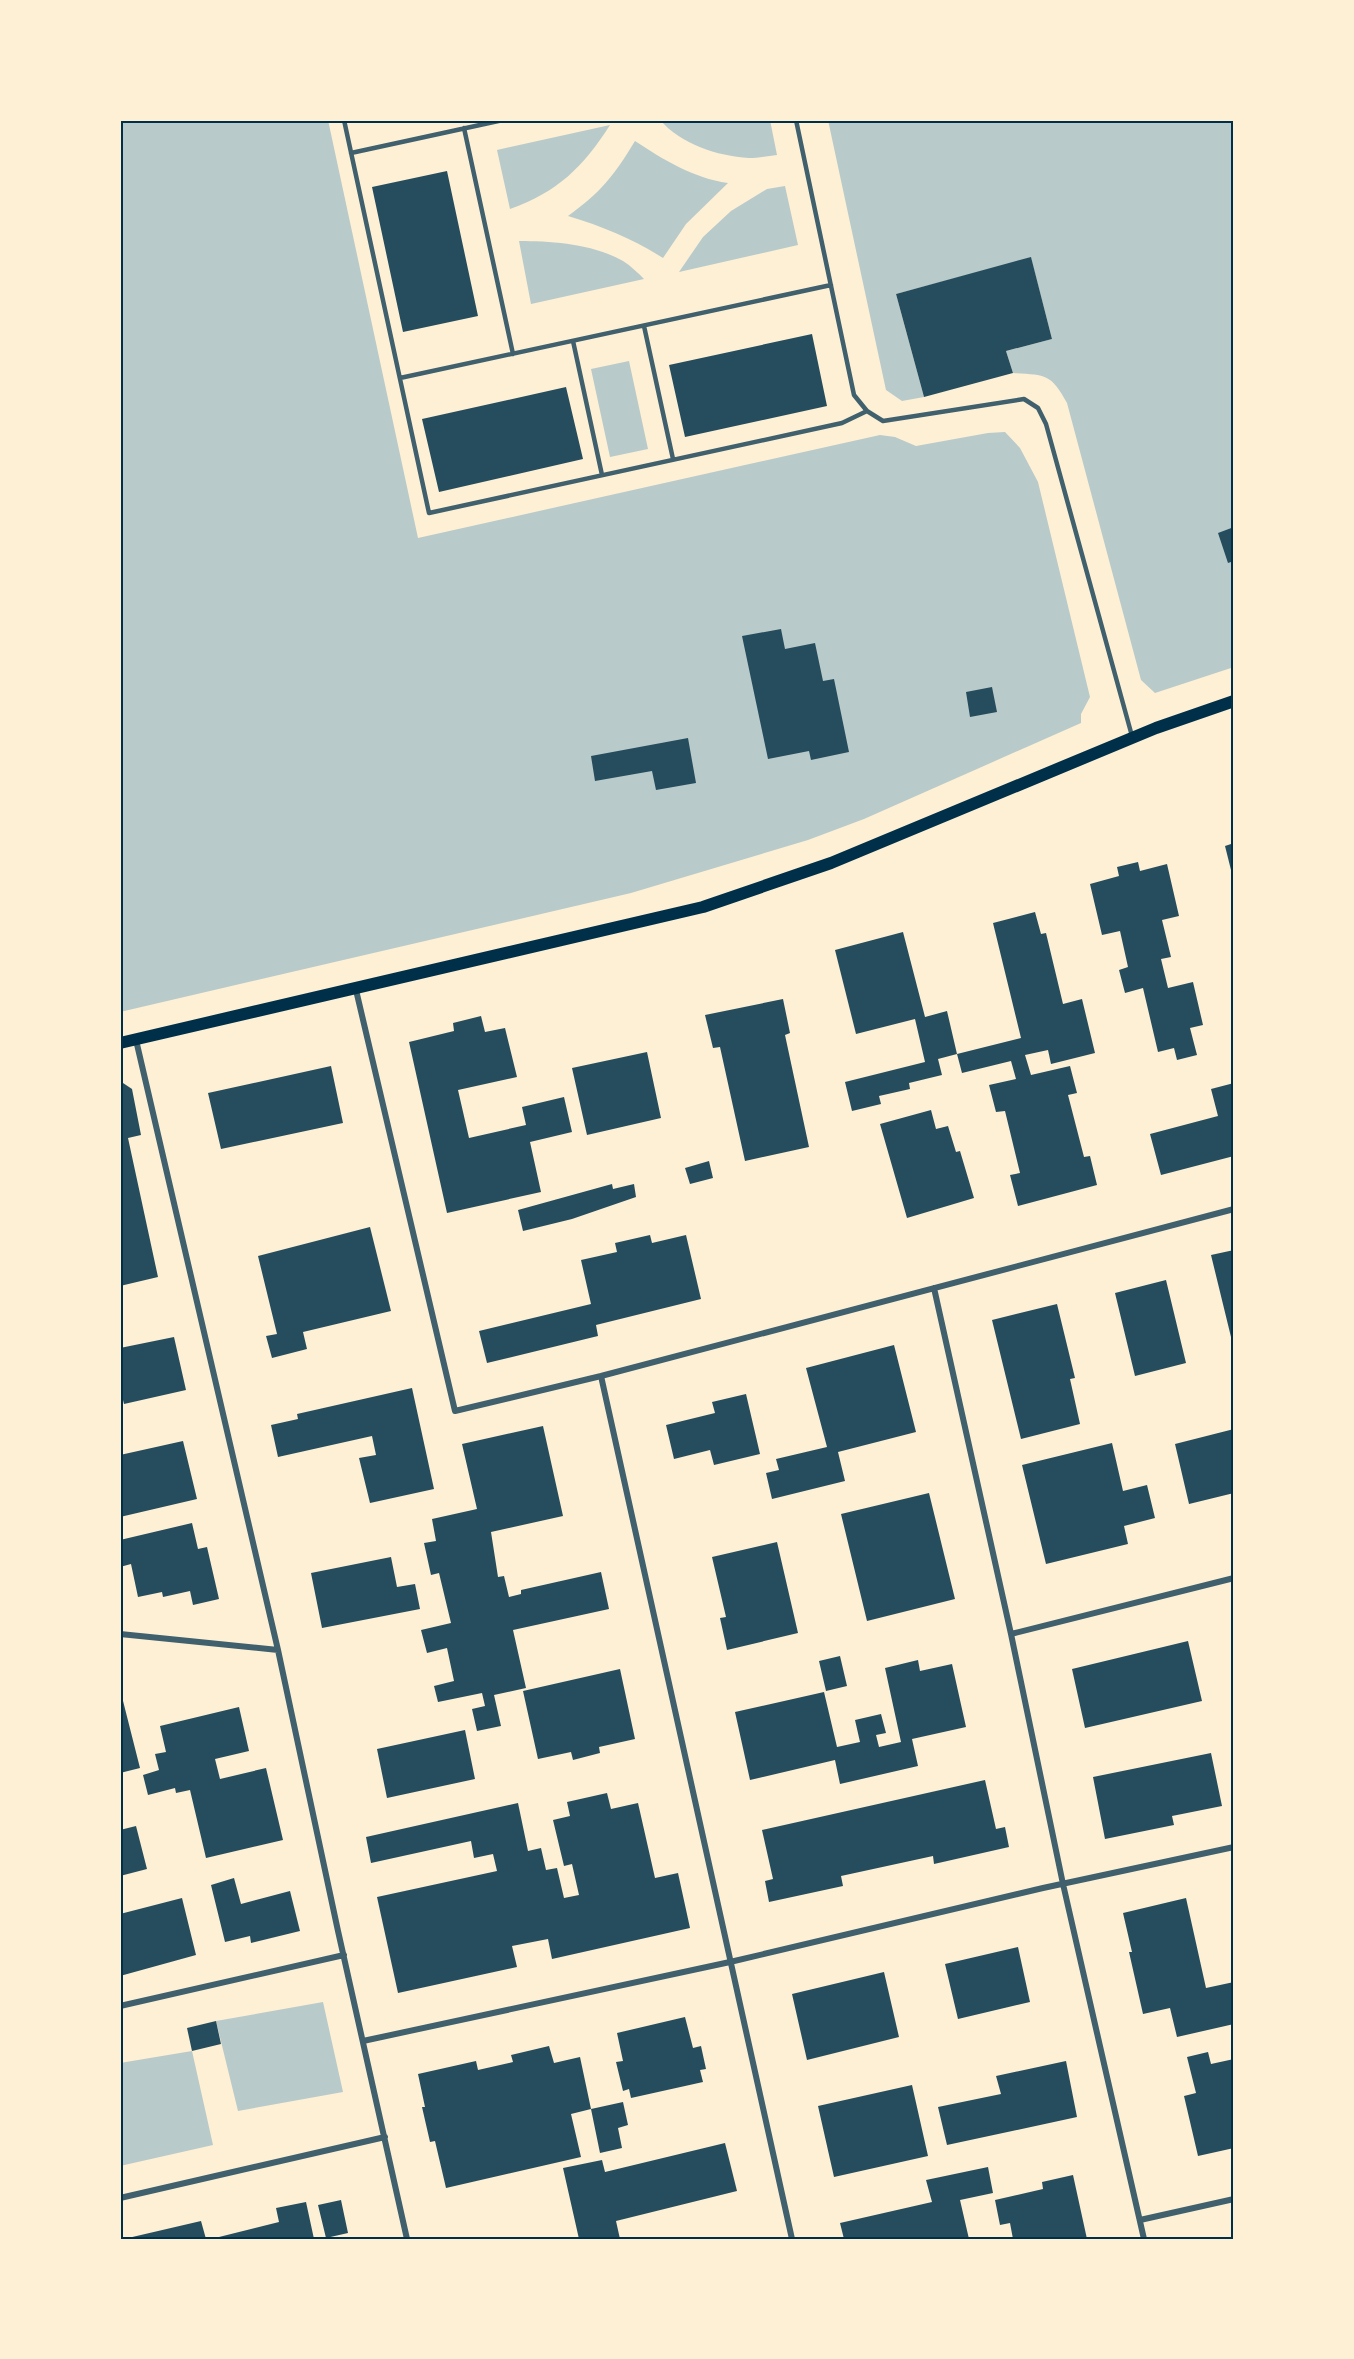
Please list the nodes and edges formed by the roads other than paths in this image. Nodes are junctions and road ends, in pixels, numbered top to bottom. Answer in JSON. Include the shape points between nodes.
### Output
{"nodes":[{"id":1,"x":344,"y":120,"type":"edge"},
{"id":2,"x":502,"y":120,"type":"edge"},
{"id":3,"x":796,"y":120,"type":"edge"},
{"id":4,"x":464,"y":128,"type":"junction"},
{"id":5,"x":351,"y":153,"type":"junction"},
{"id":6,"x":831,"y":285,"type":"junction"},
{"id":7,"x":644,"y":326,"type":"junction"},
{"id":8,"x":573,"y":341,"type":"junction"},
{"id":9,"x":513,"y":354,"type":"junction"},
{"id":10,"x":400,"y":378,"type":"junction"},
{"id":11,"x":867,"y":411,"type":"junction"},
{"id":12,"x":673,"y":459,"type":"junction"},
{"id":13,"x":602,"y":475,"type":"junction"},
{"id":14,"x":1234,"y":701,"type":"edge"},
{"id":15,"x":1133,"y":738,"type":"junction"},
{"id":16,"x":356,"y":990,"type":"junction"},
{"id":17,"x":136,"y":1040,"type":"junction"},
{"id":18,"x":120,"y":1043,"type":"edge"},
{"id":19,"x":1234,"y":1209,"type":"edge"},
{"id":20,"x":934,"y":1288,"type":"junction"},
{"id":21,"x":601,"y":1376,"type":"junction"},
{"id":22,"x":1234,"y":1578,"type":"edge"},
{"id":23,"x":120,"y":1634,"type":"edge"},
{"id":24,"x":1011,"y":1634,"type":"junction"},
{"id":25,"x":278,"y":1650,"type":"junction"},
{"id":26,"x":1234,"y":1847,"type":"edge"},
{"id":27,"x":1063,"y":1884,"type":"junction"},
{"id":28,"x":344,"y":1955,"type":"junction"},
{"id":29,"x":730,"y":1962,"type":"junction"},
{"id":30,"x":120,"y":2006,"type":"edge"},
{"id":31,"x":363,"y":2041,"type":"junction"},
{"id":32,"x":385,"y":2137,"type":"junction"},
{"id":33,"x":120,"y":2198,"type":"edge"},
{"id":34,"x":1234,"y":2199,"type":"edge"},
{"id":35,"x":1140,"y":2220,"type":"junction"},
{"id":36,"x":407,"y":2239,"type":"edge"},
{"id":37,"x":792,"y":2239,"type":"edge"},
{"id":38,"x":1144,"y":2239,"type":"edge"}],
"edges":[{"from":1,"to":5,"type":"lane"},
{"from":2,"to":4,"type":"lane"},
{"from":3,"to":6,"type":"lane"},
{"from":4,"to":5,"type":"lane"},
{"from":4,"to":9,"type":"lane"},
{"from":5,"to":10,"type":"lane"},
{"from":6,"to":7,"type":"lane"},
{"from":6,"to":11,"type":"lane","via":[[854,395]]},
{"from":7,"to":8,"type":"lane"},
{"from":7,"to":12,"type":"lane"},
{"from":8,"to":9,"type":"lane"},
{"from":8,"to":13,"type":"lane"},
{"from":9,"to":10,"type":"lane"},
{"from":10,"to":13,"type":"lane","via":[[429,513]]},
{"from":11,"to":12,"type":"lane","via":[[842,423]]},
{"from":11,"to":15,"type":"lane","via":[[883,421],[1024,399],[1038,408],[1046,424]]},
{"from":12,"to":13,"type":"lane"},
{"from":14,"to":15,"type":"main road"},
{"from":15,"to":16,"type":"main road","via":[[831,863],[703,907]]},
{"from":16,"to":17,"type":"main road"},
{"from":16,"to":21,"type":"street","via":[[455,1411]]},
{"from":17,"to":18,"type":"main road"},
{"from":17,"to":25,"type":"street"},
{"from":19,"to":20,"type":"street"},
{"from":20,"to":21,"type":"street"},
{"from":20,"to":24,"type":"street"},
{"from":21,"to":29,"type":"street"},
{"from":22,"to":24,"type":"street"},
{"from":23,"to":25,"type":"street"},
{"from":24,"to":27,"type":"street"},
{"from":25,"to":28,"type":"street"},
{"from":26,"to":27,"type":"street"},
{"from":27,"to":29,"type":"street"},
{"from":27,"to":35,"type":"street"},
{"from":28,"to":30,"type":"street"},
{"from":28,"to":31,"type":"street"},
{"from":29,"to":31,"type":"street"},
{"from":29,"to":37,"type":"street"},
{"from":31,"to":32,"type":"street"},
{"from":32,"to":33,"type":"street"},
{"from":32,"to":36,"type":"street"},
{"from":34,"to":35,"type":"street"},
{"from":35,"to":38,"type":"street"}]}
